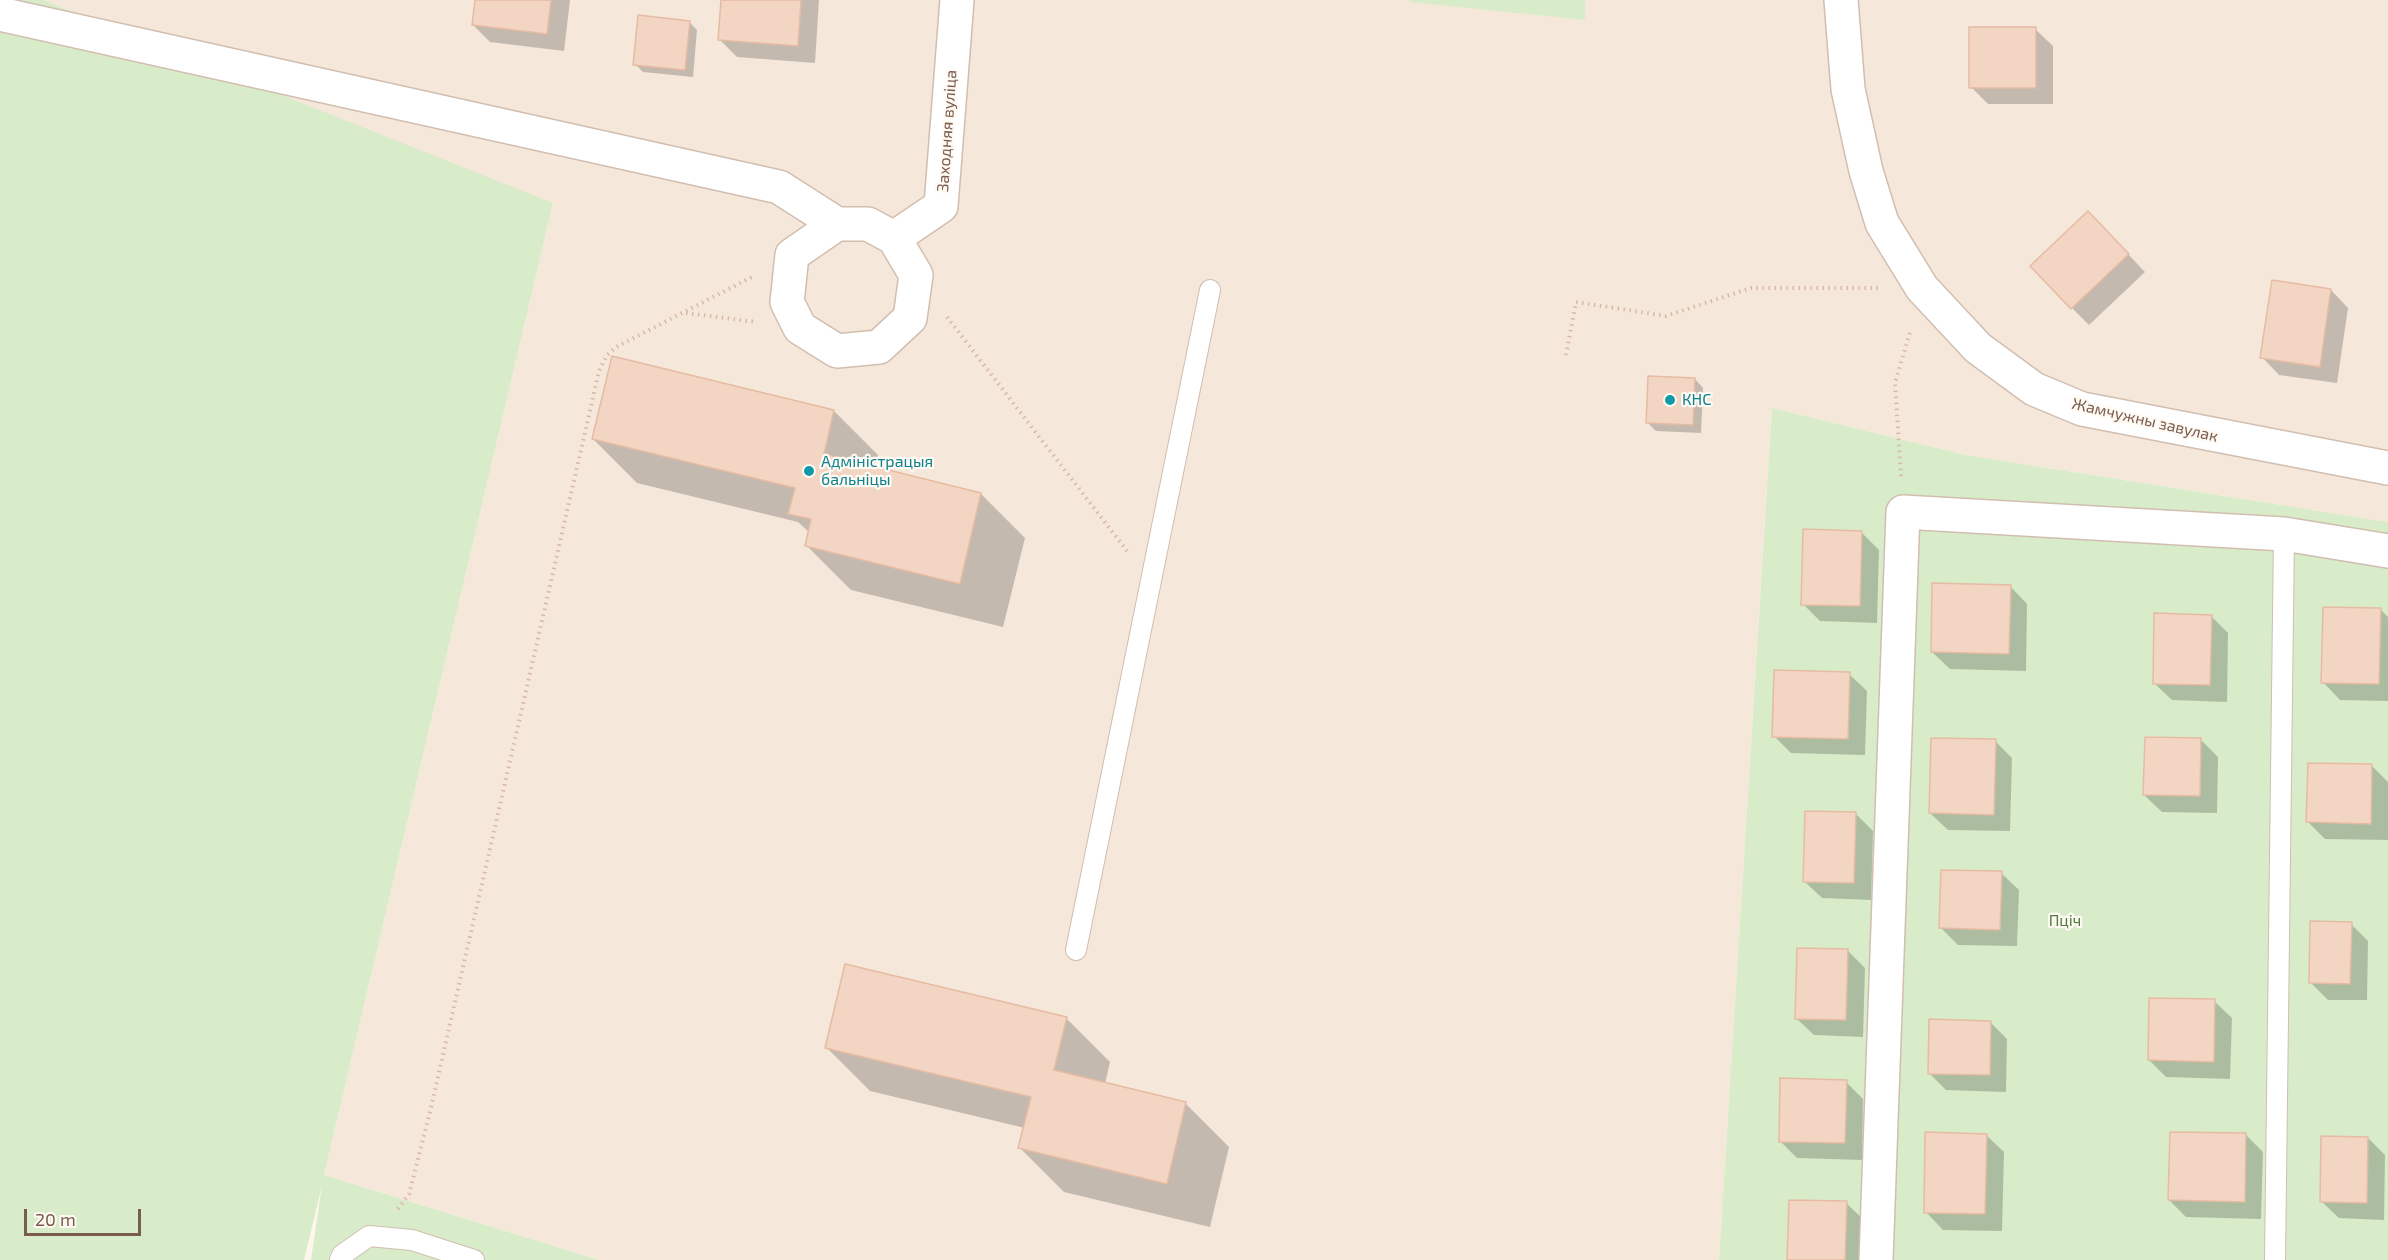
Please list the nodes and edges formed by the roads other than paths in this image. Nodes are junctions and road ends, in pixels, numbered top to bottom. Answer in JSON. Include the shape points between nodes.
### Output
{"nodes":[{"id":1,"x":957,"y":0,"type":"edge"},
{"id":2,"x":1841,"y":0,"type":"edge"},
{"id":3,"x":0,"y":14,"type":"edge"},
{"id":4,"x":837,"y":224,"type":"junction"},
{"id":5,"x":894,"y":238,"type":"junction"},
{"id":6,"x":1210,"y":290,"type":"dead end"},
{"id":7,"x":2388,"y":468,"type":"edge"},
{"id":8,"x":2284,"y":534,"type":"junction"},
{"id":9,"x":2388,"y":550,"type":"edge"},
{"id":10,"x":1076,"y":950,"type":"dead end"},
{"id":11,"x":340,"y":1260,"type":"edge"},
{"id":12,"x":474,"y":1260,"type":"edge"},
{"id":13,"x":1876,"y":1260,"type":"edge"},
{"id":14,"x":2275,"y":1260,"type":"edge"}],
"edges":[{"from":1,"to":5,"type":"street","name":"Заходняя вуліца","via":[[941,206]]},
{"from":2,"to":7,"type":"street","name":"Жамчужны завулак","via":[[1848,89],[1882,223],[1922,288],[1978,348],[2034,389],[2082,410]]},
{"from":3,"to":4,"type":"street","via":[[779,187]]},
{"from":4,"to":5,"type":"street","via":[[868,224]]},
{"from":4,"to":5,"type":"street","via":[[792,255],[787,302],[800,328],[837,351],[879,347],[910,318],[916,275]]},
{"from":6,"to":10,"type":"lane"},
{"from":8,"to":9,"type":"street"},
{"from":8,"to":13,"type":"street","via":[[1904,512]]},
{"from":8,"to":14,"type":"lane"},
{"from":11,"to":12,"type":"lane","via":[[369,1236],[412,1240]]}]}
